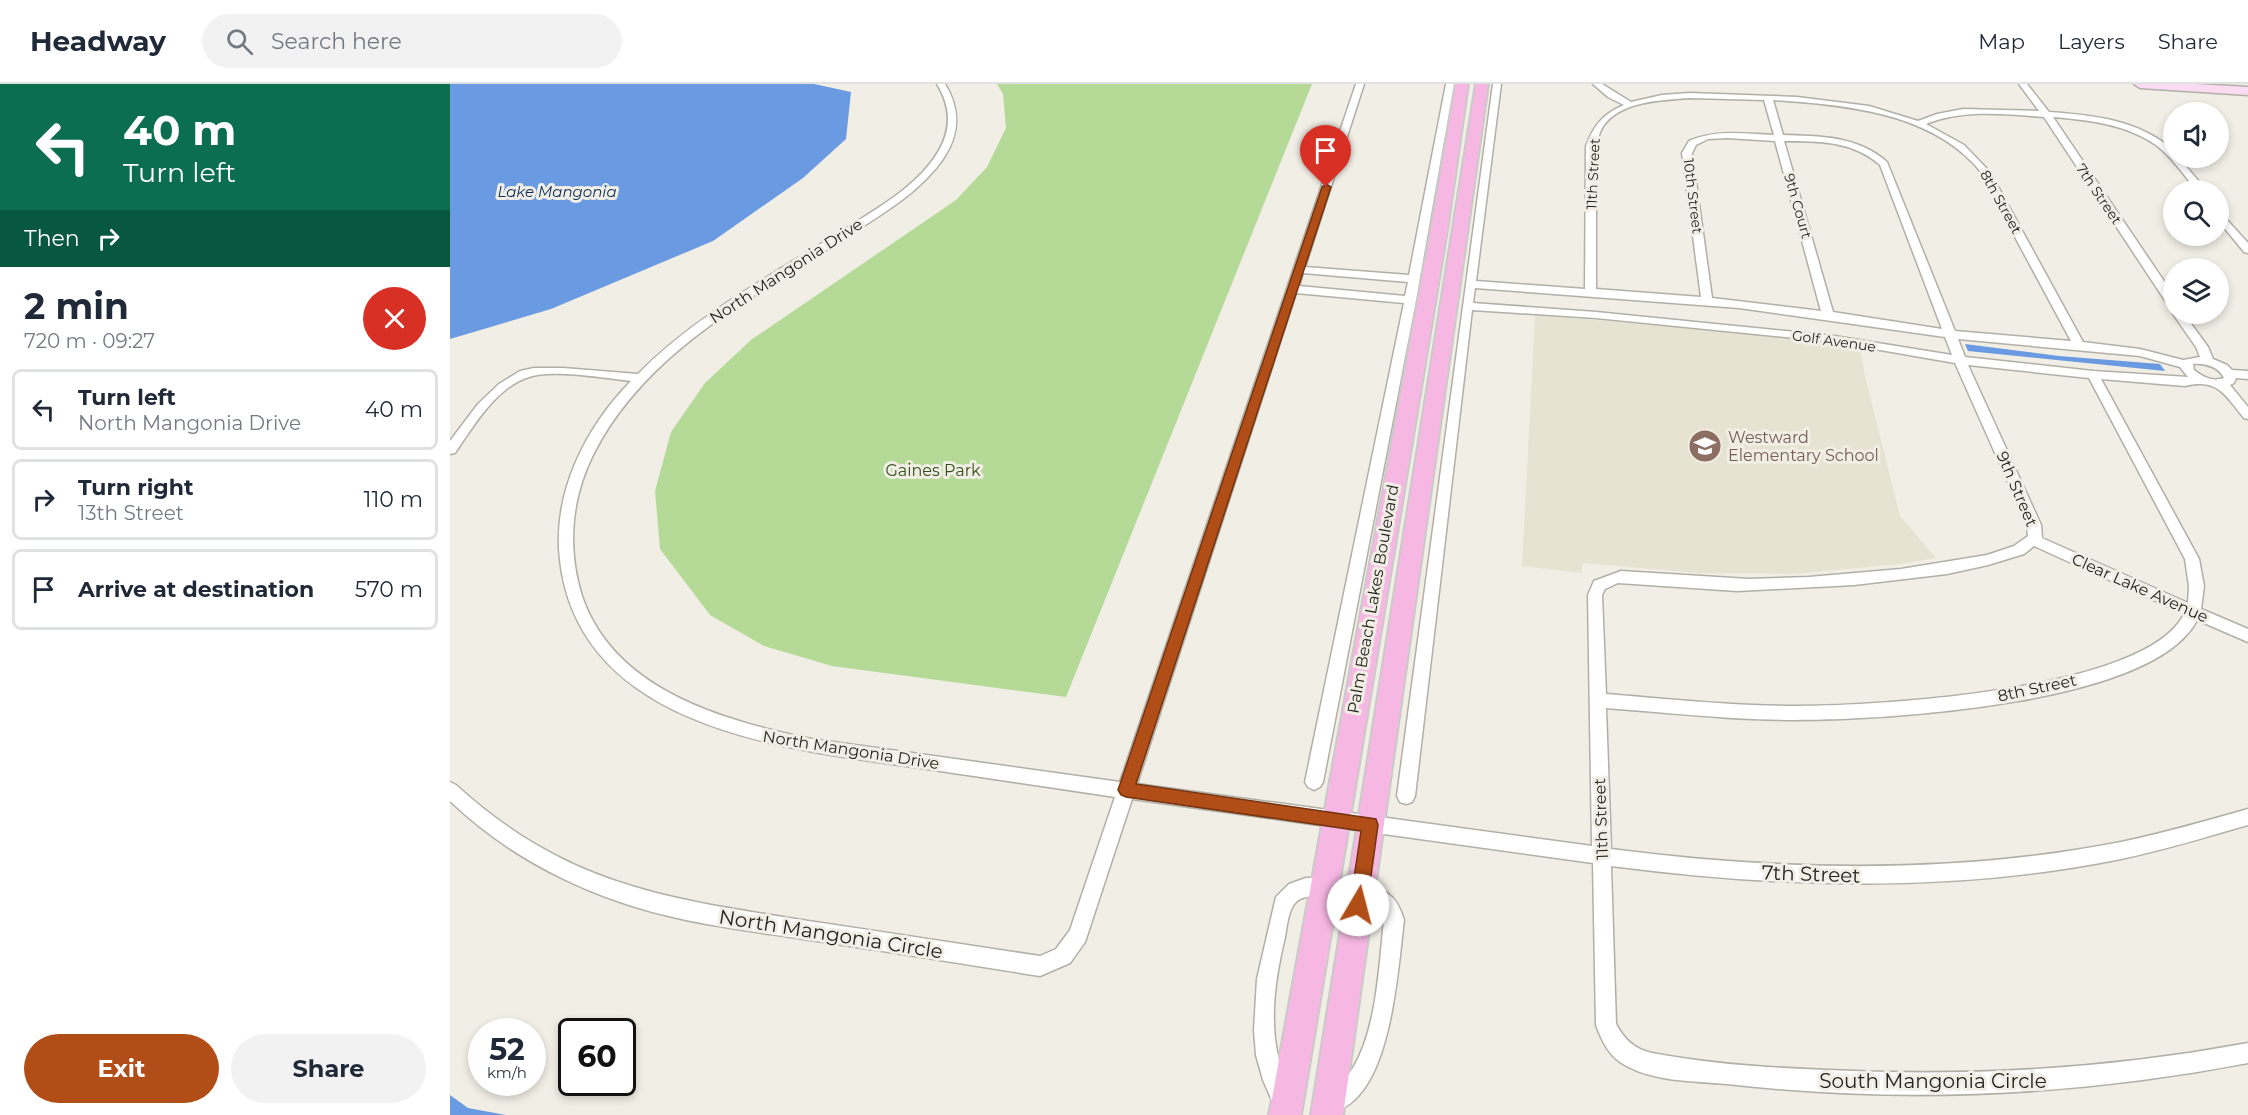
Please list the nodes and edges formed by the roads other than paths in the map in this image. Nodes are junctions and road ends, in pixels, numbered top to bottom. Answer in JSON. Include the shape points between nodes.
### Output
{"nodes":[{"id":1,"x":941,"y":84,"type":"edge"},
{"id":2,"x":1360,"y":84,"type":"edge"},
{"id":3,"x":1450,"y":84,"type":"edge"},
{"id":4,"x":1462,"y":84,"type":"edge"},
{"id":5,"x":1482,"y":84,"type":"edge"},
{"id":6,"x":1497,"y":84,"type":"edge"},
{"id":7,"x":1597,"y":84,"type":"edge"},
{"id":8,"x":2023,"y":84,"type":"edge"},
{"id":9,"x":2140,"y":84,"type":"edge"},
{"id":10,"x":2222,"y":84,"type":"edge"},
{"id":11,"x":2248,"y":86,"type":"edge"},
{"id":12,"x":2248,"y":91,"type":"edge"},
{"id":13,"x":1768,"y":98,"type":"junction"},
{"id":14,"x":1631,"y":105,"type":"junction"},
{"id":15,"x":2047,"y":115,"type":"junction"},
{"id":16,"x":1483,"y":123,"type":"junction"},
{"id":17,"x":1919,"y":124,"type":"junction"},
{"id":18,"x":1779,"y":138,"type":"junction"},
{"id":19,"x":1462,"y":147,"type":"junction"},
{"id":20,"x":2163,"y":148,"type":"edge"},
{"id":21,"x":2183,"y":168,"type":"edge"},
{"id":22,"x":2193,"y":180,"type":"edge"},
{"id":23,"x":1432,"y":223,"type":"junction"},
{"id":24,"x":1468,"y":227,"type":"junction"},
{"id":25,"x":2229,"y":227,"type":"edge"},
{"id":26,"x":2248,"y":250,"type":"edge"},
{"id":27,"x":1300,"y":270,"type":"junction"},
{"id":28,"x":1413,"y":279,"type":"junction"},
{"id":29,"x":1471,"y":284,"type":"junction"},
{"id":30,"x":2163,"y":288,"type":"edge"},
{"id":31,"x":1294,"y":289,"type":"junction"},
{"id":32,"x":1590,"y":293,"type":"junction"},
{"id":33,"x":1410,"y":300,"type":"junction"},
{"id":34,"x":1707,"y":302,"type":"junction"},
{"id":35,"x":1469,"y":306,"type":"junction"},
{"id":36,"x":1828,"y":315,"type":"junction"},
{"id":37,"x":2187,"y":324,"type":"edge"},
{"id":38,"x":1951,"y":334,"type":"junction"},
{"id":39,"x":2079,"y":346,"type":"junction"},
{"id":40,"x":1960,"y":360,"type":"junction"},
{"id":41,"x":2208,"y":362,"type":"junction"},
{"id":42,"x":2186,"y":365,"type":"junction"},
{"id":43,"x":2092,"y":375,"type":"junction"},
{"id":44,"x":2248,"y":375,"type":"edge"},
{"id":45,"x":640,"y":378,"type":"junction"},
{"id":46,"x":2198,"y":379,"type":"junction"},
{"id":47,"x":2226,"y":379,"type":"junction"},
{"id":48,"x":2248,"y":415,"type":"edge"},
{"id":49,"x":450,"y":450,"type":"edge"},
{"id":50,"x":1392,"y":494,"type":"junction"},
{"id":51,"x":1420,"y":496,"type":"junction"},
{"id":52,"x":2033,"y":540,"type":"junction"},
{"id":53,"x":1599,"y":585,"type":"joint"},
{"id":54,"x":2192,"y":611,"type":"junction"},
{"id":55,"x":2248,"y":636,"type":"edge"},
{"id":56,"x":1338,"y":662,"type":"junction"},
{"id":57,"x":1362,"y":665,"type":"junction"},
{"id":58,"x":1394,"y":669,"type":"junction"},
{"id":59,"x":1422,"y":672,"type":"junction"},
{"id":60,"x":1596,"y":700,"type":"junction"},
{"id":61,"x":1314,"y":782,"type":"dead end"},
{"id":62,"x":450,"y":790,"type":"edge"},
{"id":63,"x":1126,"y":790,"type":"junction"},
{"id":64,"x":1406,"y":796,"type":"dead end"},
{"id":65,"x":2248,"y":817,"type":"edge"},
{"id":66,"x":1335,"y":820,"type":"junction"},
{"id":67,"x":1370,"y":825,"type":"junction"},
{"id":68,"x":1603,"y":855,"type":"junction"},
{"id":69,"x":1324,"y":886,"type":"junction"},
{"id":70,"x":1620,"y":1049,"type":"joint"},
{"id":71,"x":2248,"y":1053,"type":"edge"},
{"id":72,"x":1328,"y":1110,"type":"edge"},
{"id":73,"x":1286,"y":1111,"type":"edge"}],
"edges":[{"from":1,"to":45,"type":"street","name":"North Mangonia Drive","via":[[952,103],[953,128],[945,149],[918,182],[884,208],[716,315]]},
{"from":2,"to":27,"type":"street","name":"North Mangonia Circle"},
{"from":3,"to":23,"type":"street"},
{"from":4,"to":19,"type":"main road","name":"Palm Beach Lakes Boulevard"},
{"from":5,"to":16,"type":"main road","name":"Palm Beach Lakes Boulevard"},
{"from":6,"to":16,"type":"street"},
{"from":7,"to":14,"type":"street"},
{"from":8,"to":15,"type":"street","name":"7th Street"},
{"from":9,"to":12,"type":"main road"},
{"from":10,"to":11,"type":"main road"},
{"from":13,"to":14,"type":"street","name":"11th Street","via":[[1689,94]]},
{"from":13,"to":17,"type":"street","name":"8th Street","via":[[1859,107]]},
{"from":13,"to":18,"type":"street","name":"9th Court"},
{"from":14,"to":32,"type":"street","name":"11th Street","via":[[1608,117],[1592,138]]},
{"from":15,"to":17,"type":"street","via":[[1965,112]]},
{"from":15,"to":20,"type":"street","via":[[2085,118],[2122,127]]},
{"from":15,"to":30,"type":"street","name":"7th Street"},
{"from":16,"to":19,"type":"main road","name":"Palm Beach Lakes Boulevard"},
{"from":16,"to":24,"type":"street"},
{"from":17,"to":39,"type":"street","name":"8th Street","via":[[1954,142],[1980,165]]},
{"from":18,"to":34,"type":"street","name":"10th Street","via":[[1716,135],[1698,140],[1688,148]]},
{"from":18,"to":36,"type":"street","name":"9th Court"},
{"from":18,"to":38,"type":"street","name":"9th Street","via":[[1845,144],[1867,151],[1882,162]]},
{"from":19,"to":23,"type":"main road","name":"Palm Beach Lakes Boulevard"},
{"from":19,"to":24,"type":"main road","name":"Palm Beach Lakes Boulevard"},
{"from":21,"to":22,"type":"street"},
{"from":23,"to":28,"type":"street"},
{"from":23,"to":50,"type":"main road","name":"Palm Beach Lakes Boulevard"},
{"from":24,"to":29,"type":"street"},
{"from":24,"to":51,"type":"main road","name":"Palm Beach Lakes Boulevard"},
{"from":25,"to":26,"type":"street"},
{"from":27,"to":28,"type":"street"},
{"from":27,"to":31,"type":"street","name":"North Mangonia Circle"},
{"from":28,"to":33,"type":"street"},
{"from":29,"to":32,"type":"street","name":"Golf Avenue"},
{"from":29,"to":35,"type":"street"},
{"from":31,"to":33,"type":"street"},
{"from":31,"to":63,"type":"street","name":"North Mangonia Circle"},
{"from":32,"to":34,"type":"street","name":"Golf Avenue"},
{"from":33,"to":56,"type":"street"},
{"from":34,"to":36,"type":"street","name":"Golf Avenue"},
{"from":35,"to":40,"type":"street","name":"Golf Avenue","via":[[1834,339]]},
{"from":35,"to":59,"type":"street"},
{"from":36,"to":38,"type":"street","name":"Golf Avenue"},
{"from":37,"to":41,"type":"street"},
{"from":38,"to":39,"type":"street","name":"Golf Avenue"},
{"from":38,"to":40,"type":"street","name":"9th Street"},
{"from":39,"to":42,"type":"street","name":"Golf Avenue","via":[[2152,354]]},
{"from":40,"to":43,"type":"street","name":"Golf Avenue"},
{"from":40,"to":52,"type":"street","name":"9th Street","via":[[2034,525]]},
{"from":41,"to":42,"type":"street","via":[[2192,361]]},
{"from":41,"to":47,"type":"street","via":[[2221,367]]},
{"from":42,"to":46,"type":"street"},
{"from":43,"to":46,"type":"street","name":"Golf Avenue","via":[[2185,382]]},
{"from":43,"to":54,"type":"street","name":"8th Street","via":[[2187,547],[2197,584]]},
{"from":44,"to":47,"type":"street"},
{"from":45,"to":49,"type":"street","via":[[540,370],[523,374],[493,397]]},
{"from":45,"to":63,"type":"street","name":"North Mangonia Drive","via":[[609,416],[584,458],[569,502],[565,530],[566,564],[579,609],[602,646],[621,666],[668,700],[705,718],[773,740]]},
{"from":46,"to":47,"type":"street","name":"Golf Avenue","via":[[2211,383]]},
{"from":47,"to":48,"type":"street"},
{"from":50,"to":51,"type":"main road"},
{"from":50,"to":57,"type":"main road","name":"Palm Beach Lakes Boulevard"},
{"from":51,"to":58,"type":"main road","name":"Palm Beach Lakes Boulevard"},
{"from":52,"to":53,"type":"street","name":"9th Street","via":[[2026,547],[1966,564],[1878,578],[1752,585],[1618,577]]},
{"from":52,"to":54,"type":"street","name":"Clear Lake Avenue"},
{"from":53,"to":60,"type":"street","name":"11th Street","via":[[1595,595]]},
{"from":54,"to":55,"type":"street","name":"Clear Lake Avenue"},
{"from":54,"to":60,"type":"street","name":"8th Street","via":[[2173,640],[2121,668],[1970,701],[1856,712],[1797,713]]},
{"from":56,"to":57,"type":"street"},
{"from":56,"to":61,"type":"street"},
{"from":57,"to":66,"type":"main road","name":"Palm Beach Lakes Boulevard"},
{"from":58,"to":59,"type":"street"},
{"from":58,"to":67,"type":"main road","name":"Palm Beach Lakes Boulevard"},
{"from":59,"to":64,"type":"street"},
{"from":60,"to":68,"type":"street","name":"11th Street"},
{"from":62,"to":63,"type":"street","name":"North Mangonia Circle","via":[[495,831],[528,853],[595,885],[639,900],[686,911],[1040,966],[1063,956],[1078,935]]},
{"from":63,"to":66,"type":"street","name":"North Mangonia Drive"},
{"from":65,"to":68,"type":"street","name":"7th Street","via":[[2110,853],[1946,873],[1802,874]]},
{"from":66,"to":67,"type":"street","name":"North Mangonia Drive"},
{"from":66,"to":69,"type":"main road","name":"Palm Beach Lakes Boulevard"},
{"from":67,"to":68,"type":"street","name":"7th Street"},
{"from":67,"to":72,"type":"main road","name":"Palm Beach Lakes Boulevard"},
{"from":68,"to":70,"type":"street","name":"11th Street","via":[[1606,1025]]},
{"from":69,"to":73,"type":"main road","name":"Palm Beach Lakes Boulevard"},
{"from":69,"to":73,"type":"street","via":[[1304,886],[1291,892],[1284,903],[1263,1008],[1264,1051]]},
{"from":70,"to":71,"type":"street","name":"South Mangonia Circle","via":[[1644,1062],[1724,1073],[1902,1085],[2055,1081],[2138,1072]]}]}
